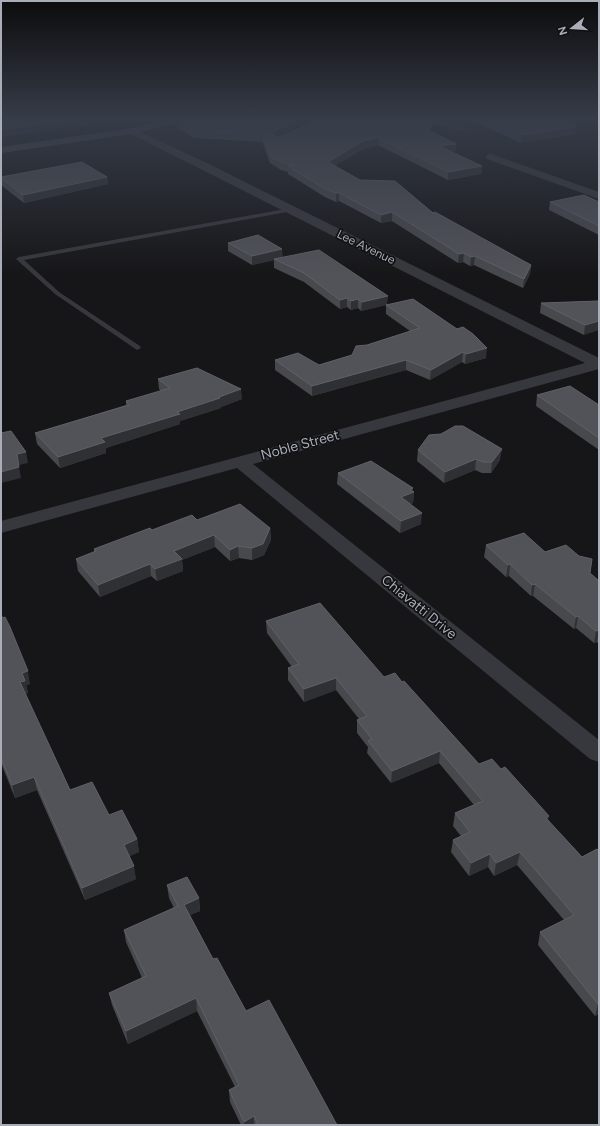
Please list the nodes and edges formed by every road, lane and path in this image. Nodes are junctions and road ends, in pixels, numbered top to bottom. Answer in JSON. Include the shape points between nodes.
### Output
{"nodes":[{"id":1,"x":211,"y":171,"type":"edge"},
{"id":2,"x":529,"y":171,"type":"edge"},
{"id":3,"x":599,"y":196,"type":"edge"},
{"id":4,"x":290,"y":210,"type":"junction"},
{"id":5,"x":136,"y":348,"type":"dead end"},
{"id":6,"x":599,"y":364,"type":"edge"},
{"id":7,"x":240,"y":462,"type":"junction"},
{"id":8,"x":1,"y":527,"type":"edge"},
{"id":9,"x":599,"y":753,"type":"edge"}],
"edges":[{"from":1,"to":4,"type":"street","name":"Lee Avenue"},
{"from":2,"to":3,"type":"street"},
{"from":4,"to":5,"type":"lane","via":[[19,259],[57,293]]},
{"from":4,"to":6,"type":"street","name":"Lee Avenue"},
{"from":6,"to":7,"type":"street","name":"Noble Street"},
{"from":7,"to":8,"type":"street","name":"Noble Street"},
{"from":7,"to":9,"type":"street","name":"Chiavatti Drive"}]}
